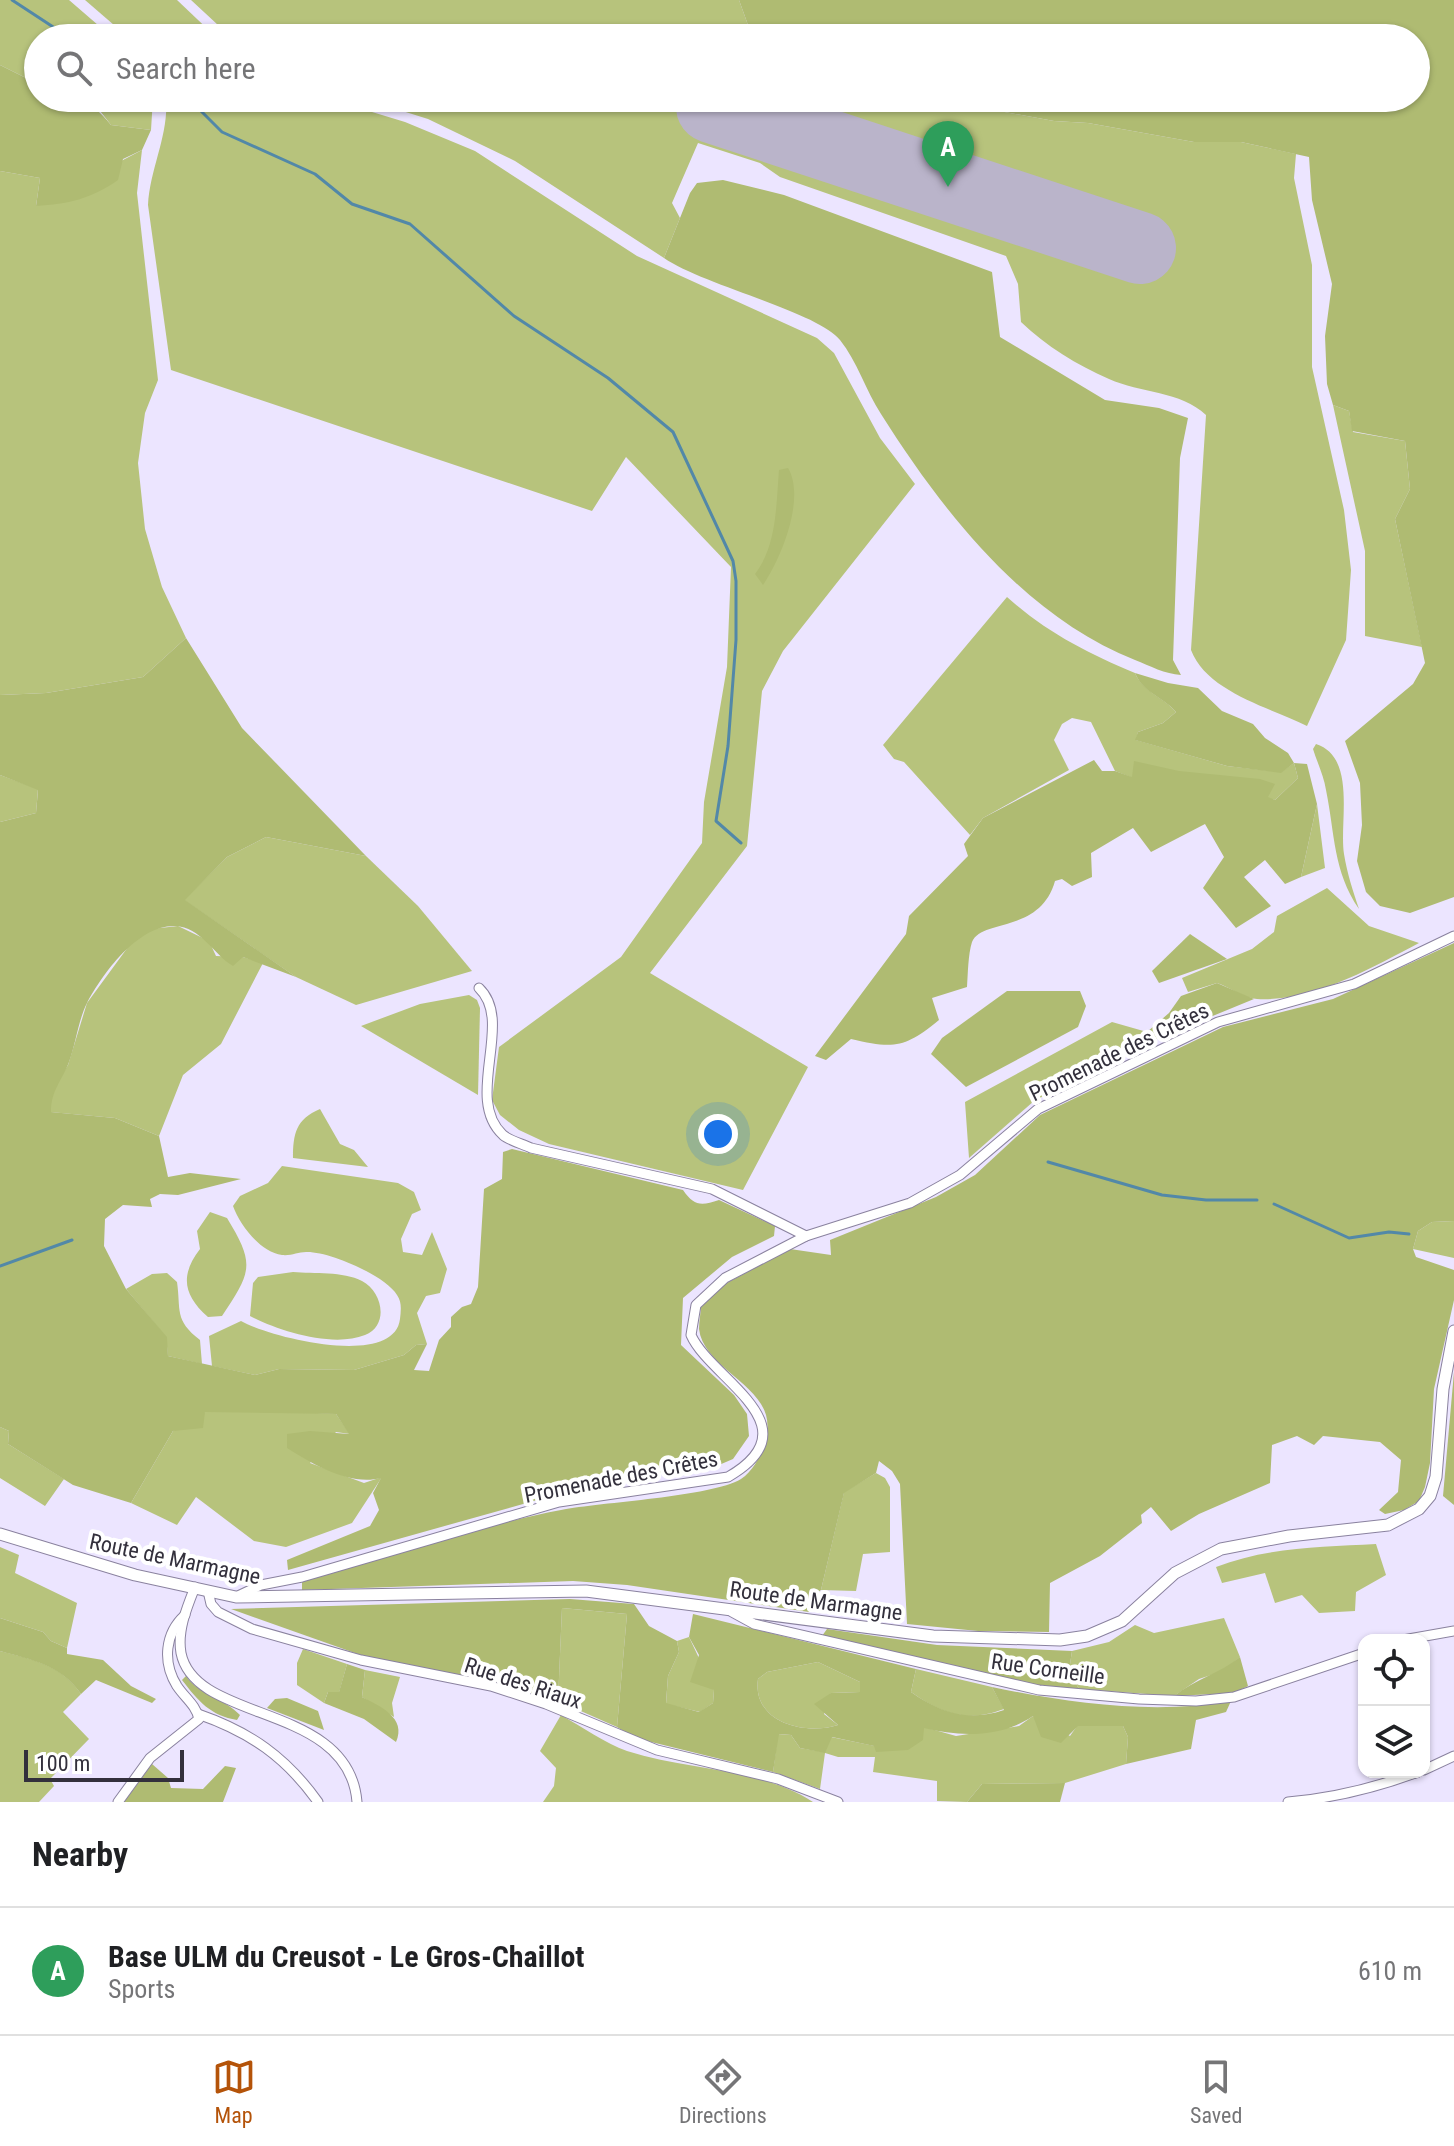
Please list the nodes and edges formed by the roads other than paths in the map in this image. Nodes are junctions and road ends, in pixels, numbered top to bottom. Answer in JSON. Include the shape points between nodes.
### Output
{"nodes":[{"id":1,"x":1454,"y":936,"type":"edge"},
{"id":2,"x":479,"y":988,"type":"dead end"},
{"id":3,"x":806,"y":1236,"type":"junction"},
{"id":4,"x":1454,"y":1331,"type":"edge"},
{"id":5,"x":0,"y":1534,"type":"edge"},
{"id":6,"x":195,"y":1587,"type":"junction"},
{"id":7,"x":208,"y":1591,"type":"junction"},
{"id":8,"x":236,"y":1597,"type":"junction"},
{"id":9,"x":729,"y":1610,"type":"junction"},
{"id":10,"x":186,"y":1613,"type":"junction"},
{"id":11,"x":1454,"y":1631,"type":"edge"},
{"id":12,"x":1430,"y":1635,"type":"edge"},
{"id":13,"x":1358,"y":1655,"type":"edge"},
{"id":14,"x":198,"y":1714,"type":"junction"},
{"id":15,"x":1454,"y":1756,"type":"edge"},
{"id":16,"x":1430,"y":1767,"type":"edge"},
{"id":17,"x":1402,"y":1778,"type":"edge"},
{"id":18,"x":118,"y":1802,"type":"edge"},
{"id":19,"x":318,"y":1802,"type":"edge"},
{"id":20,"x":357,"y":1802,"type":"edge"},
{"id":21,"x":838,"y":1802,"type":"edge"},
{"id":22,"x":1288,"y":1802,"type":"edge"}],
"edges":[{"from":1,"to":3,"type":"street","name":"Promenade des Crêtes","via":[[1354,984],[1218,1022],[1038,1109],[960,1175],[910,1203]]},
{"from":2,"to":3,"type":"street","via":[[486,995],[492,1028],[488,1107],[505,1137],[531,1148],[712,1189]]},
{"from":3,"to":8,"type":"street","name":"Promenade des Crêtes","via":[[725,1278],[696,1305],[691,1335],[695,1344],[755,1406],[760,1422],[755,1453],[741,1469],[704,1482],[559,1502],[261,1585]]},
{"from":4,"to":9,"type":"street","name":"Route de Marmagne","via":[[1436,1477],[1430,1496],[1404,1519],[1221,1549],[1175,1573],[1122,1621],[1087,1636],[1060,1640],[933,1636]]},
{"from":5,"to":6,"type":"street","name":"Route de Marmagne","via":[[135,1575]]},
{"from":6,"to":7,"type":"street","name":"Route de Marmagne"},
{"from":6,"to":10,"type":"street"},
{"from":7,"to":8,"type":"street","name":"Route de Marmagne"},
{"from":7,"to":21,"type":"street","name":"Rue des Riaux","via":[[218,1612],[252,1629],[374,1663],[491,1686],[643,1746],[778,1779]]},
{"from":8,"to":9,"type":"street","name":"Route de Marmagne","via":[[586,1591]]},
{"from":9,"to":13,"type":"street","name":"Rue Corneille","via":[[754,1624],[1039,1690],[1139,1699],[1234,1697]]},
{"from":10,"to":14,"type":"street","via":[[171,1627],[170,1668]]},
{"from":10,"to":20,"type":"street","via":[[181,1654],[196,1679],[333,1748],[352,1774]]},
{"from":11,"to":12,"type":"street"},
{"from":14,"to":18,"type":"street","via":[[199,1719],[150,1758]]},
{"from":14,"to":19,"type":"street","via":[[287,1762]]},
{"from":15,"to":16,"type":"street"},
{"from":17,"to":22,"type":"street","via":[[1333,1798]]}]}
